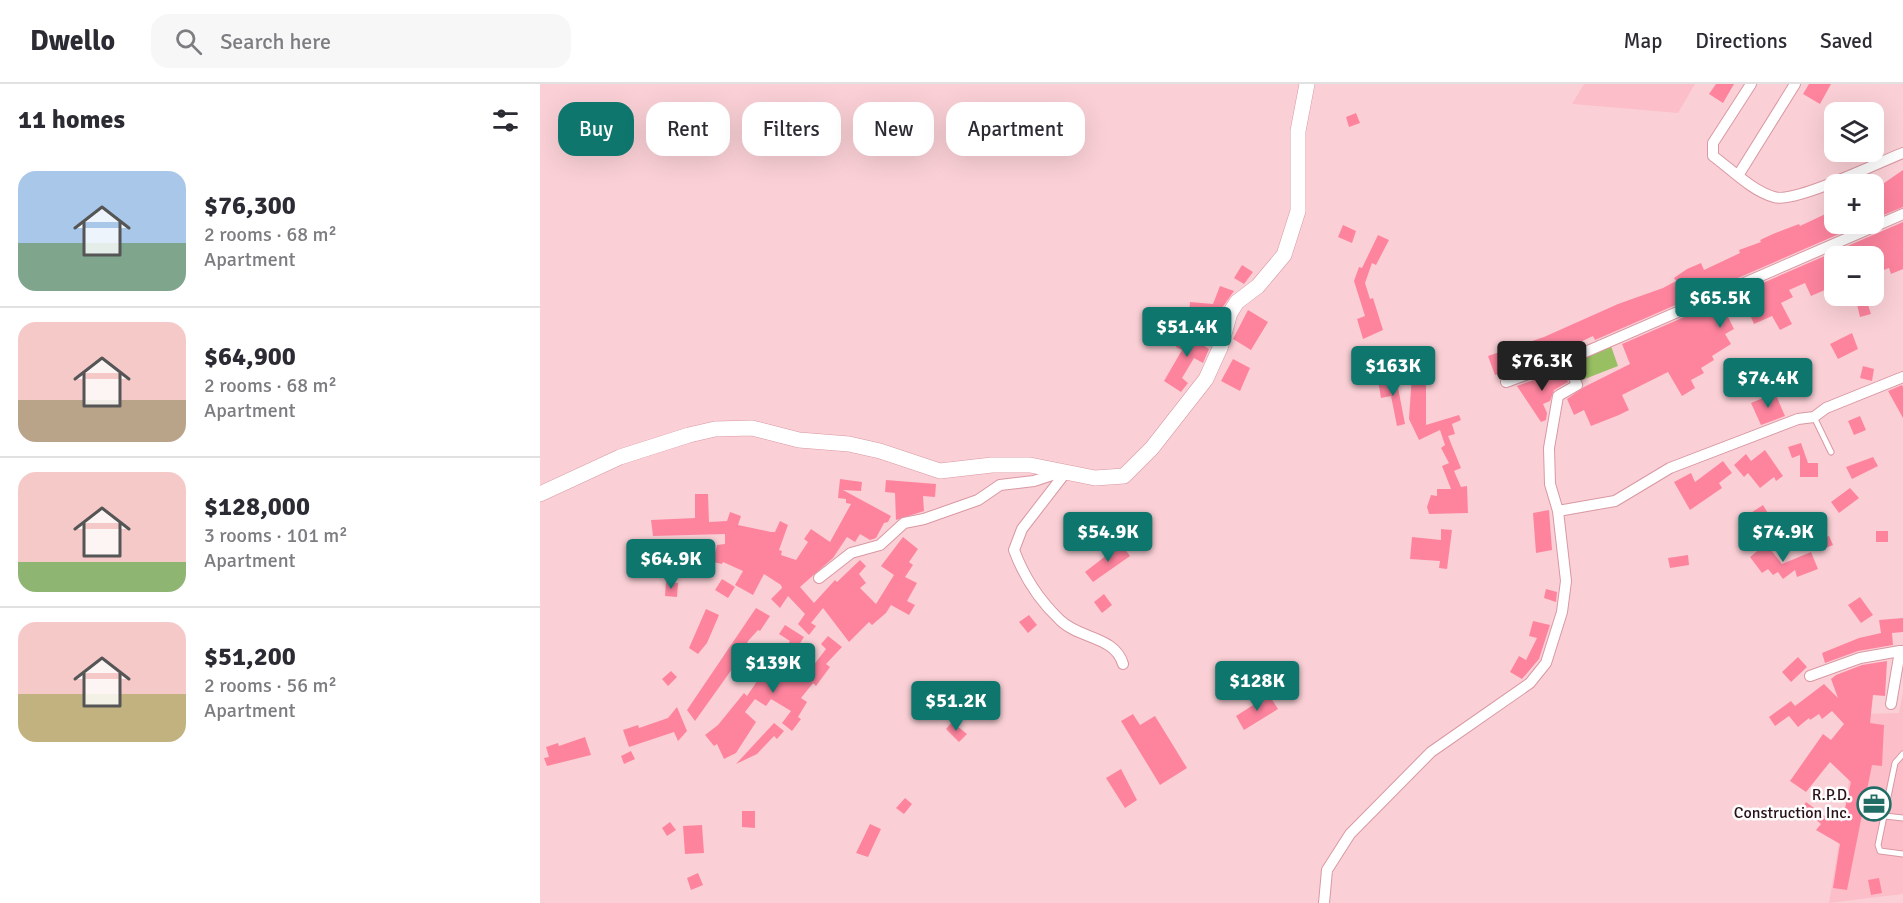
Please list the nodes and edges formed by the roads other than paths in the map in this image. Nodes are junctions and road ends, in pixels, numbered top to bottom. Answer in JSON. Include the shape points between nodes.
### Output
{"nodes":[{"id":1,"x":1307,"y":84,"type":"edge"},
{"id":2,"x":1750,"y":84,"type":"edge"},
{"id":3,"x":1795,"y":84,"type":"edge"},
{"id":4,"x":1903,"y":153,"type":"edge"},
{"id":5,"x":1739,"y":174,"type":"junction"},
{"id":6,"x":1903,"y":214,"type":"edge"},
{"id":7,"x":1567,"y":360,"type":"junction"},
{"id":8,"x":1903,"y":377,"type":"edge"},
{"id":9,"x":1506,"y":382,"type":"dead end"},
{"id":10,"x":1814,"y":417,"type":"junction"},
{"id":11,"x":1831,"y":452,"type":"dead end"},
{"id":12,"x":1064,"y":472,"type":"junction"},
{"id":13,"x":540,"y":494,"type":"edge"},
{"id":14,"x":1558,"y":511,"type":"junction"},
{"id":15,"x":819,"y":578,"type":"dead end"},
{"id":16,"x":1901,"y":651,"type":"edge"},
{"id":17,"x":1123,"y":664,"type":"dead end"},
{"id":18,"x":1810,"y":676,"type":"dead end"},
{"id":19,"x":1891,"y":704,"type":"dead end"},
{"id":20,"x":1903,"y":754,"type":"edge"},
{"id":21,"x":1885,"y":816,"type":"junction"},
{"id":22,"x":1903,"y":818,"type":"edge"},
{"id":23,"x":1903,"y":854,"type":"edge"},
{"id":24,"x":1324,"y":903,"type":"edge"}],
"edges":[{"from":1,"to":12,"type":"street","via":[[1298,131],[1298,211],[1284,255],[1258,286],[1237,302],[1206,379],[1124,476],[1095,478]]},
{"from":2,"to":5,"type":"street","via":[[1713,143],[1713,156]]},
{"from":3,"to":5,"type":"street"},
{"from":4,"to":5,"type":"street","via":[[1805,192],[1775,198]]},
{"from":6,"to":7,"type":"street"},
{"from":7,"to":9,"type":"street"},
{"from":7,"to":14,"type":"street","via":[[1577,386],[1558,396],[1549,448],[1550,484]]},
{"from":8,"to":10,"type":"street","via":[[1826,408]]},
{"from":10,"to":11,"type":"lane"},
{"from":10,"to":14,"type":"street","via":[[1798,419],[1670,468],[1615,501]]},
{"from":12,"to":13,"type":"street","via":[[1030,465],[940,471],[849,444],[807,441],[752,428],[715,429],[620,457]]},
{"from":12,"to":15,"type":"street","via":[[1000,485],[978,500],[904,523],[880,545],[851,554]]},
{"from":12,"to":17,"type":"street","via":[[1022,529],[1014,550],[1030,586],[1060,621],[1075,632],[1112,646]]},
{"from":14,"to":24,"type":"street","via":[[1566,581],[1562,612],[1546,663],[1530,682],[1431,752],[1350,834],[1327,870]]},
{"from":16,"to":18,"type":"street","via":[[1860,658]]},
{"from":16,"to":19,"type":"street"},
{"from":20,"to":21,"type":"lane","via":[[1895,763]]},
{"from":21,"to":22,"type":"lane"},
{"from":21,"to":23,"type":"lane","via":[[1880,851]]}]}
